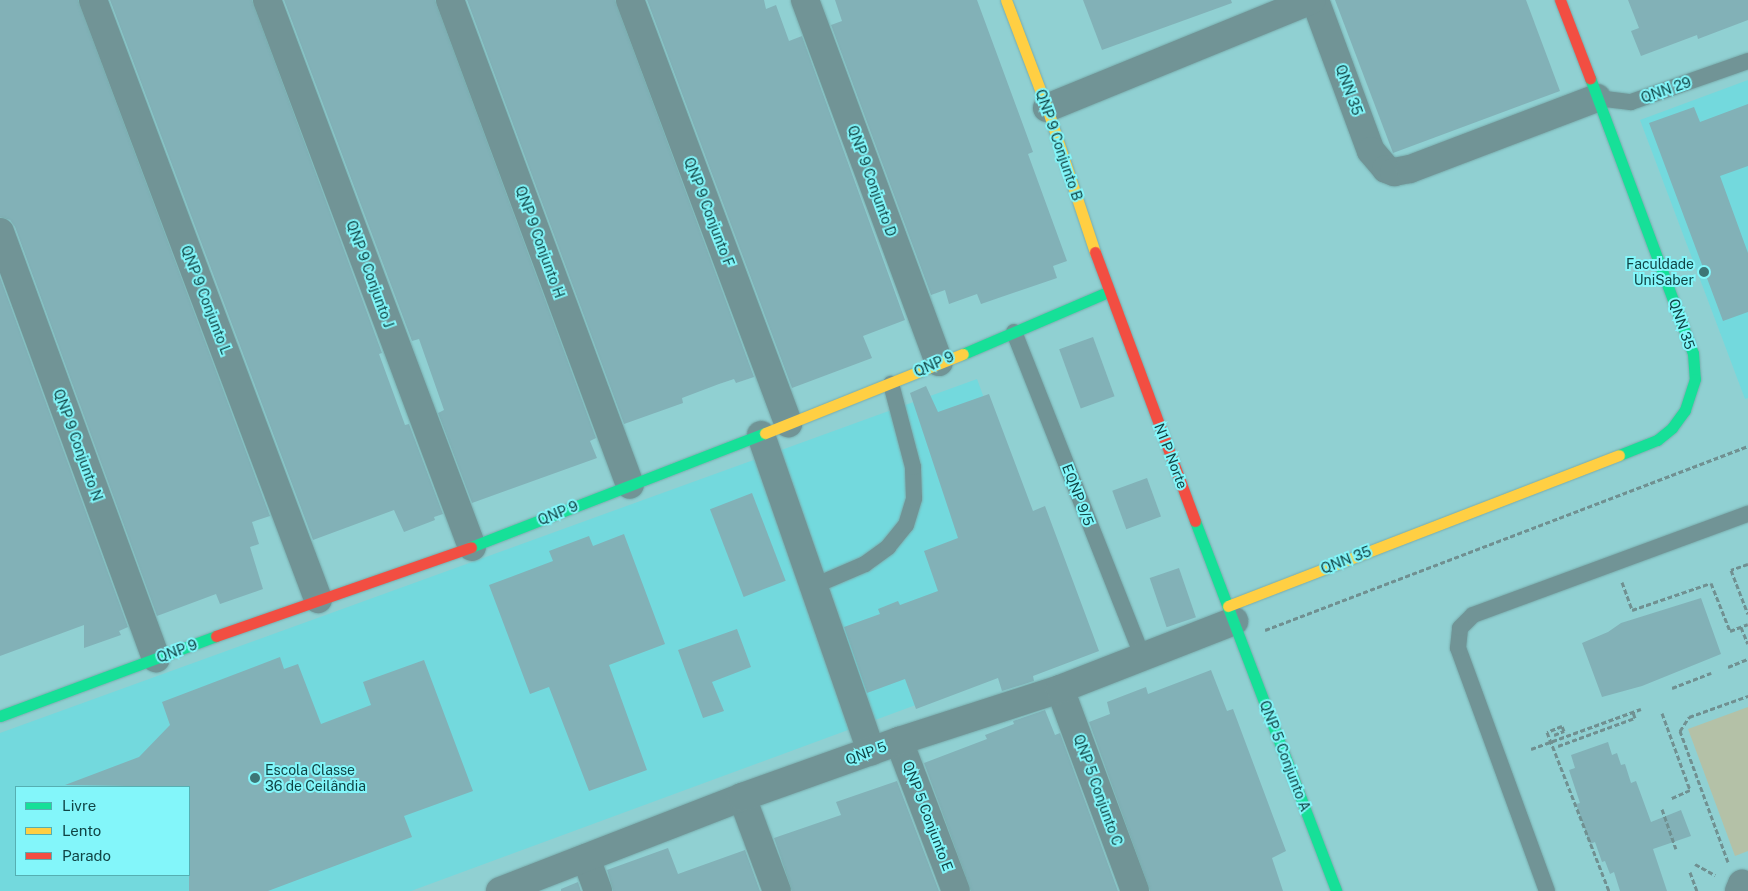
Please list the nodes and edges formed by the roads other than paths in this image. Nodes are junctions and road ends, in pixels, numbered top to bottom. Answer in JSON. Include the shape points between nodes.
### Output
{"nodes":[{"id":1,"x":93,"y":0,"type":"edge"},
{"id":2,"x":267,"y":0,"type":"edge"},
{"id":3,"x":450,"y":0,"type":"edge"},
{"id":4,"x":630,"y":0,"type":"edge"},
{"id":5,"x":805,"y":0,"type":"edge"},
{"id":6,"x":1006,"y":0,"type":"edge"},
{"id":7,"x":1314,"y":0,"type":"edge"},
{"id":8,"x":1560,"y":0,"type":"edge"},
{"id":9,"x":1748,"y":61,"type":"edge"},
{"id":10,"x":1597,"y":98,"type":"junction"},
{"id":11,"x":1047,"y":108,"type":"junction"},
{"id":12,"x":0,"y":232,"type":"edge"},
{"id":13,"x":1108,"y":292,"type":"junction"},
{"id":14,"x":1014,"y":332,"type":"junction"},
{"id":15,"x":939,"y":362,"type":"junction"},
{"id":16,"x":891,"y":384,"type":"junction"},
{"id":17,"x":788,"y":423,"type":"junction"},
{"id":18,"x":761,"y":435,"type":"junction"},
{"id":19,"x":630,"y":484,"type":"junction"},
{"id":20,"x":1748,"y":514,"type":"edge"},
{"id":21,"x":472,"y":547,"type":"junction"},
{"id":22,"x":814,"y":586,"type":"junction"},
{"id":23,"x":318,"y":599,"type":"junction"},
{"id":24,"x":1231,"y":614,"type":"junction"},
{"id":25,"x":156,"y":658,"type":"junction"},
{"id":26,"x":1142,"y":658,"type":"junction"},
{"id":27,"x":1060,"y":689,"type":"junction"},
{"id":28,"x":0,"y":716,"type":"edge"},
{"id":29,"x":900,"y":741,"type":"junction"},
{"id":30,"x":871,"y":751,"type":"junction"},
{"id":31,"x":742,"y":797,"type":"junction"},
{"id":32,"x":586,"y":858,"type":"junction"},
{"id":33,"x":500,"y":891,"type":"edge"},
{"id":34,"x":598,"y":891,"type":"edge"},
{"id":35,"x":777,"y":891,"type":"edge"},
{"id":36,"x":956,"y":891,"type":"edge"},
{"id":37,"x":1135,"y":891,"type":"edge"},
{"id":38,"x":1336,"y":891,"type":"edge"},
{"id":39,"x":1548,"y":891,"type":"edge"}],
"edges":[{"from":1,"to":23,"type":"street","name":"QNP 9 Conjunto L"},
{"from":2,"to":21,"type":"street","name":"QNP 9 Conjunto J"},
{"from":3,"to":19,"type":"street","name":"QNP 9 Conjunto H"},
{"from":4,"to":17,"type":"street","name":"QNP 9 Conjunto F"},
{"from":5,"to":15,"type":"street","name":"QNP 9 Conjunto D"},
{"from":6,"to":11,"type":"street","name":"QNP 9 Conjunto B"},
{"from":7,"to":10,"type":"street","name":"QNN 35","via":[[1374,158],[1394,172],[1410,169]]},
{"from":7,"to":11,"type":"street","name":"QNN 35"},
{"from":8,"to":10,"type":"street"},
{"from":9,"to":10,"type":"lane","name":"QNN 29","via":[[1631,102]]},
{"from":10,"to":24,"type":"street","name":"QNN 35","via":[[1693,353],[1695,379],[1685,410],[1677,422],[1658,440]]},
{"from":11,"to":13,"type":"street","name":"QNP 9 Conjunto B"},
{"from":12,"to":25,"type":"street","name":"QNP 9 Conjunto N"},
{"from":13,"to":14,"type":"street","name":"QNP 9"},
{"from":13,"to":24,"type":"street","name":"N1 P Norte"},
{"from":14,"to":15,"type":"street","name":"QNP 9"},
{"from":14,"to":26,"type":"lane","name":"EQNP 9/5"},
{"from":15,"to":16,"type":"street","name":"QNP 9"},
{"from":16,"to":17,"type":"street","name":"QNP 9"},
{"from":16,"to":22,"type":"lane","via":[[913,467],[914,498],[906,525],[888,547],[865,564]]},
{"from":17,"to":18,"type":"street","name":"QNP 9"},
{"from":18,"to":19,"type":"street","name":"QNP 9"},
{"from":18,"to":22,"type":"street"},
{"from":19,"to":21,"type":"street","name":"QNP 9"},
{"from":20,"to":39,"type":"lane","via":[[1473,615],[1460,628],[1458,648]]},
{"from":21,"to":23,"type":"street","name":"QNP 9"},
{"from":22,"to":30,"type":"street"},
{"from":23,"to":25,"type":"street","name":"QNP 9"},
{"from":24,"to":26,"type":"street","name":"QNP 5"},
{"from":24,"to":38,"type":"street","name":"QNP 5 Conjunto A"},
{"from":25,"to":28,"type":"street","name":"QNP 9"},
{"from":26,"to":27,"type":"street","name":"QNP 5"},
{"from":27,"to":29,"type":"street","name":"QNP 5"},
{"from":27,"to":37,"type":"street","name":"QNP 5 Conjunto C"},
{"from":29,"to":30,"type":"street","name":"QNP 5"},
{"from":29,"to":36,"type":"street","name":"QNP 5 Conjunto E"},
{"from":30,"to":31,"type":"street","name":"QNP 5"},
{"from":31,"to":32,"type":"street","name":"QNP 5"},
{"from":31,"to":35,"type":"street"},
{"from":32,"to":33,"type":"street","name":"QNP 5"},
{"from":32,"to":34,"type":"street"}]}
